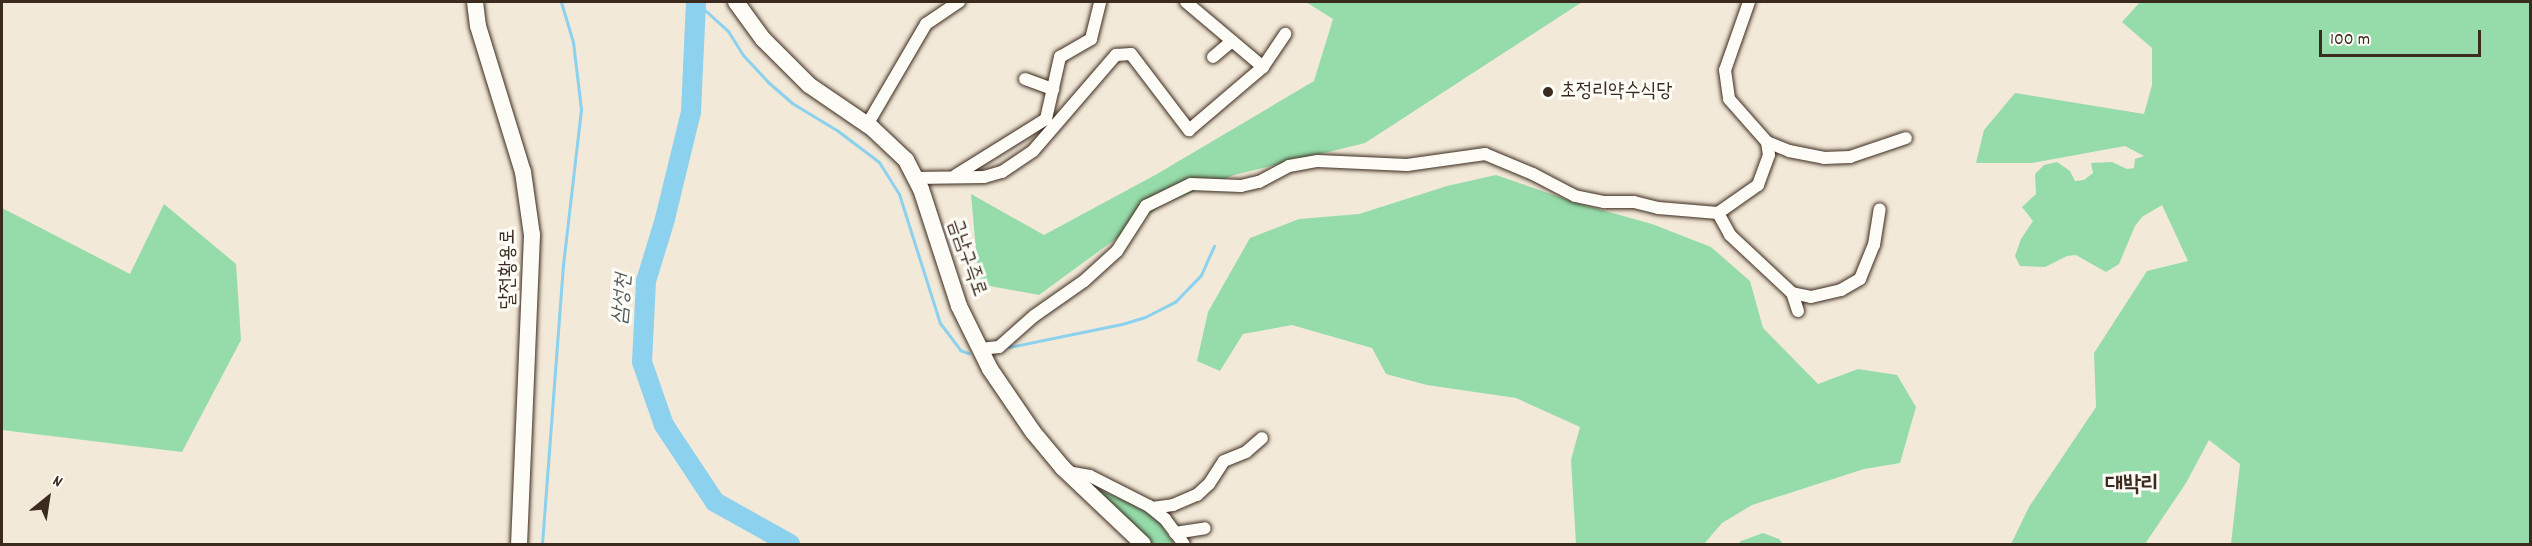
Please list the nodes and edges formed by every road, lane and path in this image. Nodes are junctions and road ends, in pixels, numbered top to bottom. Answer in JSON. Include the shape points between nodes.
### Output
{"nodes":[{"id":1,"x":475,"y":2,"type":"edge"},
{"id":2,"x":736,"y":2,"type":"edge"},
{"id":3,"x":959,"y":2,"type":"edge"},
{"id":4,"x":1101,"y":2,"type":"edge"},
{"id":5,"x":1186,"y":2,"type":"edge"},
{"id":6,"x":1749,"y":2,"type":"edge"},
{"id":7,"x":1286,"y":34,"type":"dead end"},
{"id":8,"x":1232,"y":41,"type":"junction"},
{"id":9,"x":1213,"y":57,"type":"dead end"},
{"id":10,"x":1263,"y":66,"type":"junction"},
{"id":11,"x":1025,"y":79,"type":"dead end"},
{"id":12,"x":1053,"y":89,"type":"junction"},
{"id":13,"x":867,"y":125,"type":"junction"},
{"id":14,"x":1906,"y":138,"type":"dead end"},
{"id":15,"x":1767,"y":142,"type":"junction"},
{"id":16,"x":955,"y":176,"type":"junction"},
{"id":17,"x":915,"y":178,"type":"junction"},
{"id":18,"x":1880,"y":209,"type":"dead end"},
{"id":19,"x":1718,"y":213,"type":"junction"},
{"id":20,"x":1792,"y":293,"type":"junction"},
{"id":21,"x":1798,"y":311,"type":"dead end"},
{"id":22,"x":980,"y":349,"type":"junction"},
{"id":23,"x":1262,"y":438,"type":"dead end"},
{"id":24,"x":1067,"y":472,"type":"junction"},
{"id":25,"x":1152,"y":508,"type":"junction"},
{"id":26,"x":1205,"y":528,"type":"dead end"},
{"id":27,"x":1175,"y":533,"type":"junction"},
{"id":28,"x":519,"y":544,"type":"edge"},
{"id":29,"x":1143,"y":544,"type":"edge"},
{"id":30,"x":1184,"y":544,"type":"edge"}],
"edges":[{"from":1,"to":28,"type":"main road","name":"달전황용로","via":[[478,26],[523,172],[532,235]]},
{"from":2,"to":13,"type":"main road","name":"금남구즉로","via":[[763,39],[809,85]]},
{"from":3,"to":13,"type":"street","via":[[926,24]]},
{"from":4,"to":12,"type":"street","via":[[1092,39],[1060,57]]},
{"from":5,"to":8,"type":"street"},
{"from":6,"to":15,"type":"street","via":[[1725,70],[1729,99]]},
{"from":7,"to":10,"type":"street"},
{"from":8,"to":9,"type":"street"},
{"from":8,"to":10,"type":"street"},
{"from":10,"to":16,"type":"street","via":[[1189,130],[1131,54],[1116,55],[1033,151],[1002,172],[984,177]]},
{"from":11,"to":12,"type":"street"},
{"from":12,"to":16,"type":"street","via":[[1046,119]]},
{"from":13,"to":17,"type":"main road","name":"금남구즉로","via":[[906,160]]},
{"from":14,"to":15,"type":"street","via":[[1850,157],[1824,158]]},
{"from":15,"to":19,"type":"street","via":[[1769,155],[1758,185]]},
{"from":16,"to":17,"type":"street"},
{"from":17,"to":22,"type":"main road","name":"금남구즉로","via":[[959,306]]},
{"from":18,"to":20,"type":"street","via":[[1874,245],[1860,279],[1841,290],[1811,297]]},
{"from":19,"to":20,"type":"street","via":[[1730,236]]},
{"from":19,"to":22,"type":"street","via":[[1575,196],[1485,154],[1407,165],[1318,161],[1289,166],[1259,182],[1241,186],[1191,184],[1146,206],[1118,251],[1084,281],[1034,316],[999,347]]},
{"from":20,"to":21,"type":"street"},
{"from":22,"to":24,"type":"main road","name":"금남구즉로","via":[[1033,432]]},
{"from":23,"to":25,"type":"street","via":[[1246,452],[1224,461],[1197,495]]},
{"from":24,"to":25,"type":"street","via":[[1090,476]]},
{"from":24,"to":29,"type":"main road","name":"금남구즉로"},
{"from":25,"to":27,"type":"street"},
{"from":26,"to":27,"type":"street"},
{"from":27,"to":30,"type":"street"}]}
